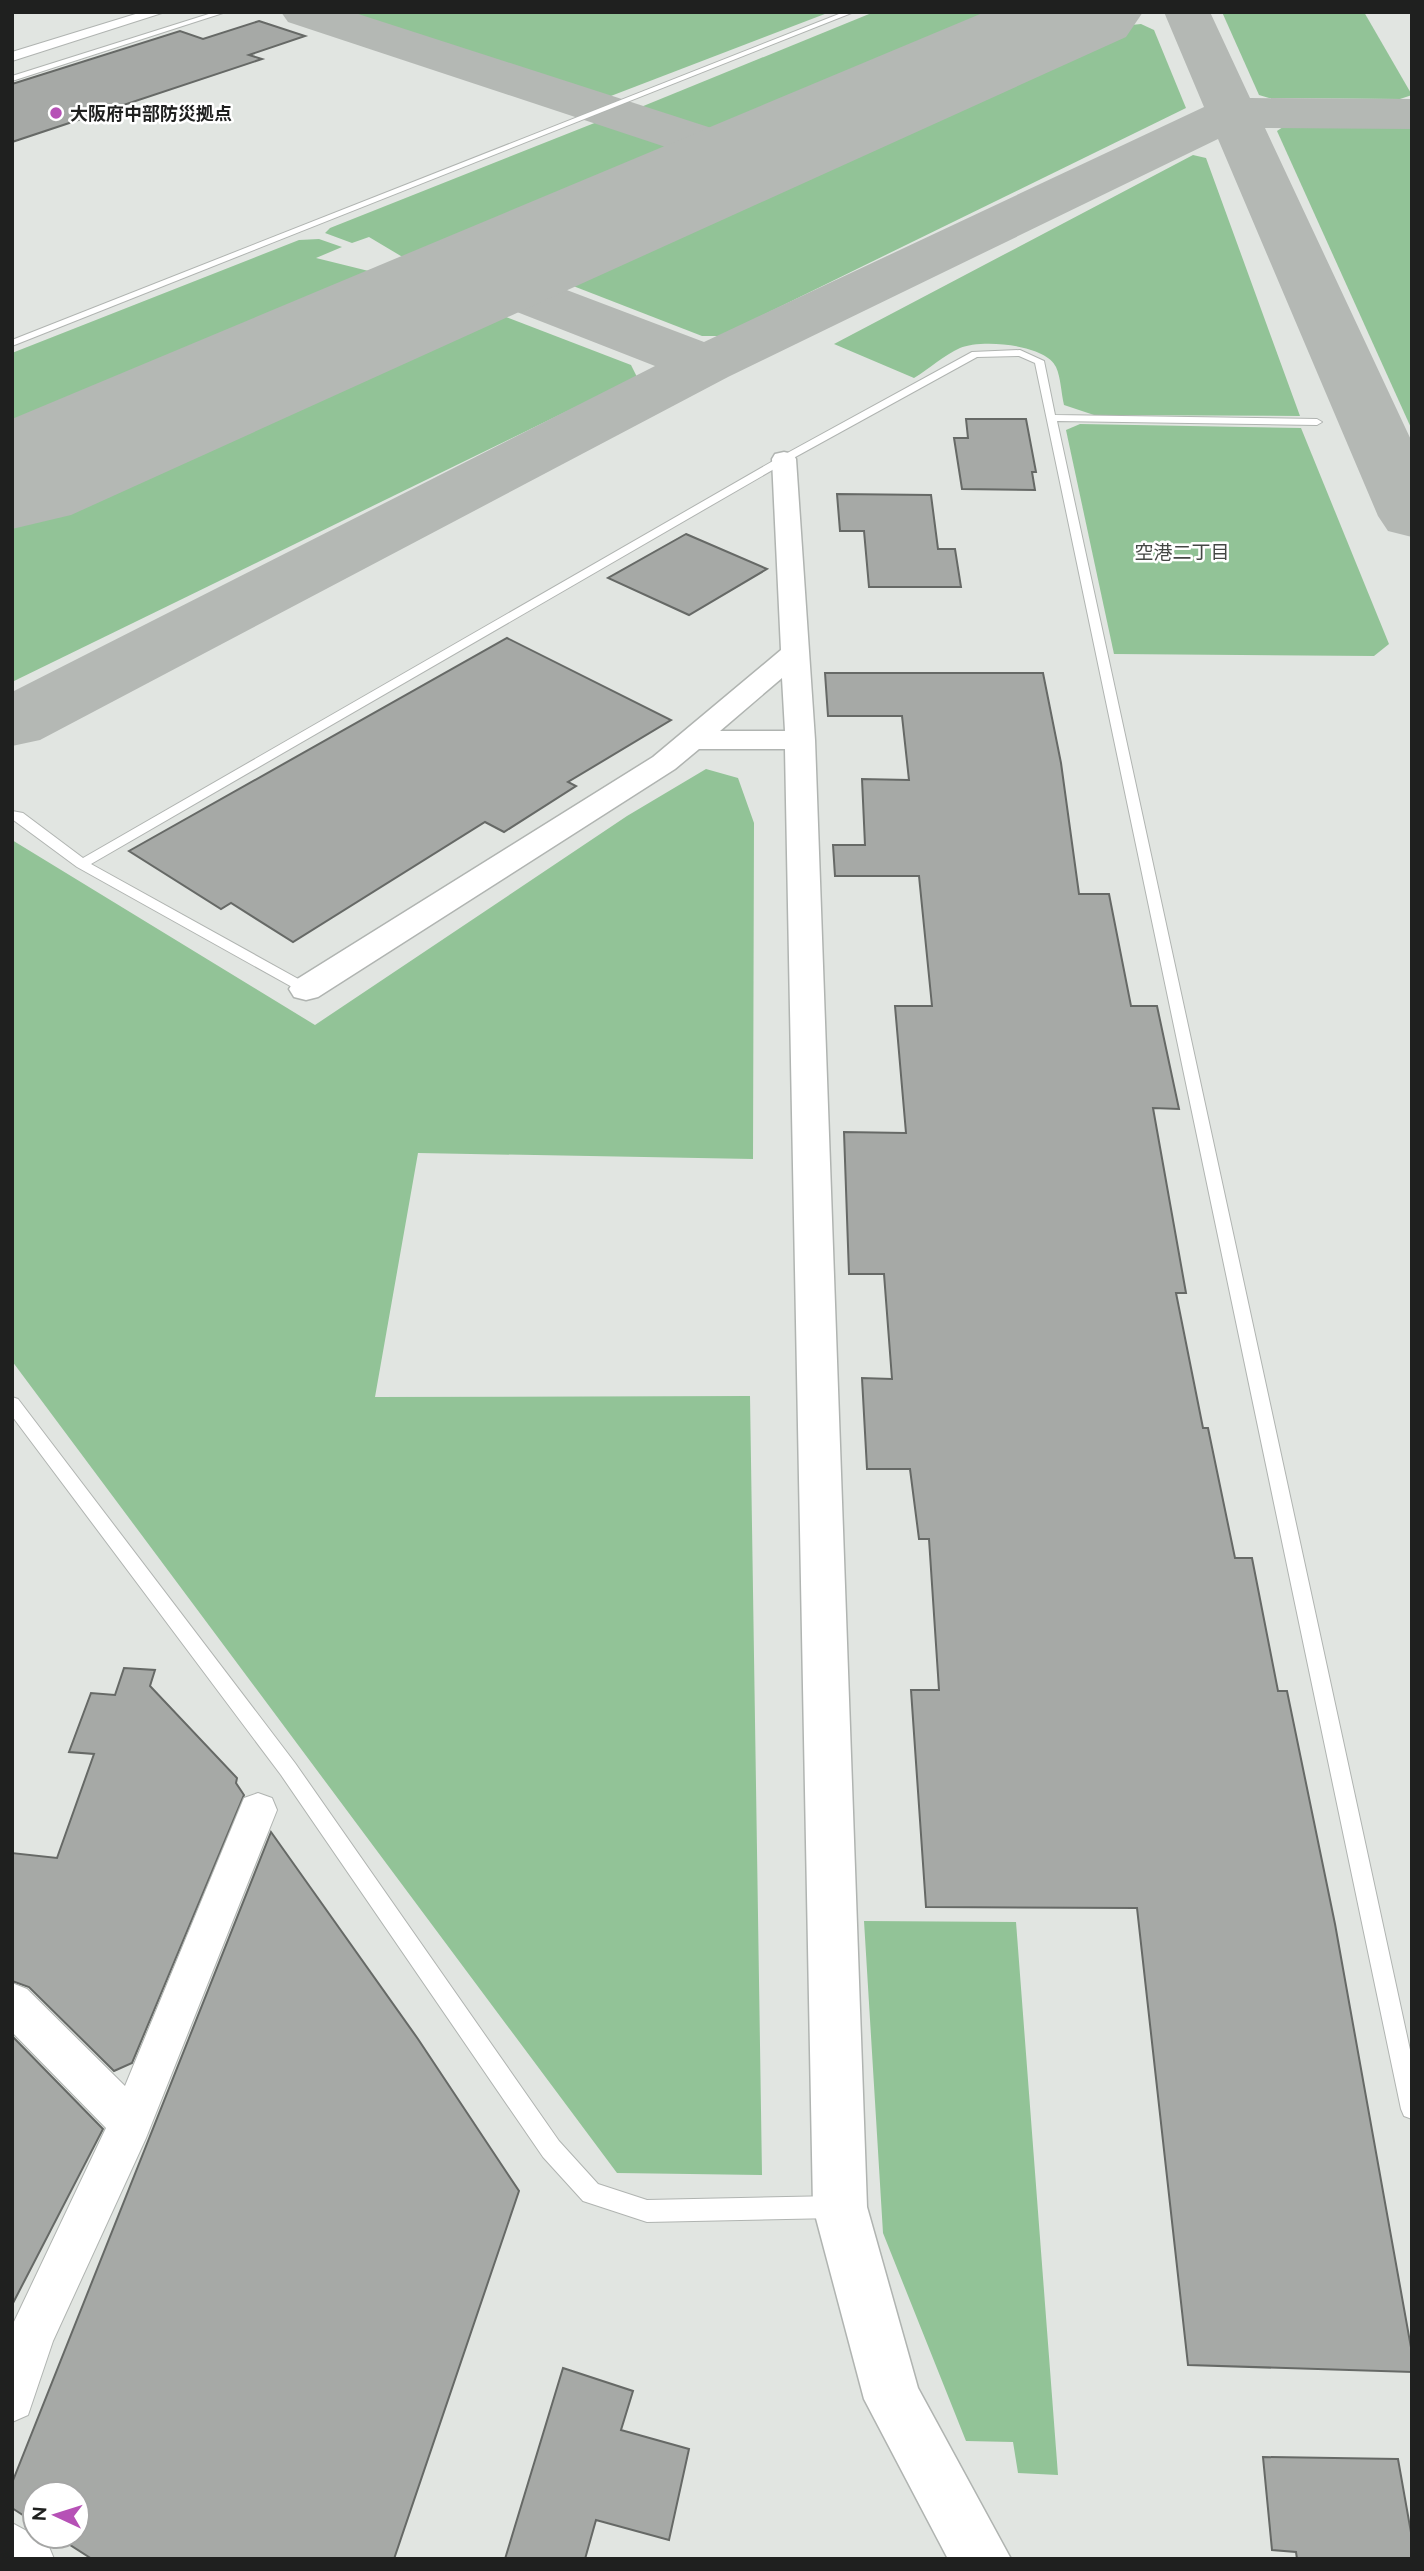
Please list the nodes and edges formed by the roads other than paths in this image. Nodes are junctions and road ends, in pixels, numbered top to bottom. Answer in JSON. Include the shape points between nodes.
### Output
{"nodes":[{"id":1,"x":158,"y":12,"type":"edge"},
{"id":2,"x":223,"y":12,"type":"edge"},
{"id":3,"x":851,"y":12,"type":"edge"},
{"id":4,"x":12,"y":57,"type":"edge"},
{"id":5,"x":12,"y":79,"type":"edge"},
{"id":6,"x":12,"y":343,"type":"edge"},
{"id":7,"x":1051,"y":418,"type":"junction"},
{"id":8,"x":1317,"y":422,"type":"dead end"},
{"id":9,"x":784,"y":458,"type":"junction"},
{"id":10,"x":796,"y":652,"type":"junction"},
{"id":11,"x":695,"y":740,"type":"junction"},
{"id":12,"x":800,"y":740,"type":"junction"},
{"id":13,"x":12,"y":815,"type":"edge"},
{"id":14,"x":82,"y":864,"type":"junction"},
{"id":15,"x":306,"y":989,"type":"joint"},
{"id":16,"x":12,"y":1403,"type":"edge"},
{"id":17,"x":258,"y":1810,"type":"dead end"},
{"id":18,"x":12,"y":2003,"type":"edge"},
{"id":19,"x":1412,"y":2109,"type":"edge"},
{"id":20,"x":131,"y":2123,"type":"junction"},
{"id":21,"x":840,"y":2207,"type":"junction"},
{"id":22,"x":12,"y":2399,"type":"edge"},
{"id":23,"x":12,"y":2547,"type":"edge"},
{"id":24,"x":30,"y":2559,"type":"edge"},
{"id":25,"x":981,"y":2559,"type":"edge"}],
"edges":[{"from":1,"to":4,"type":"street"},
{"from":2,"to":5,"type":"lane"},
{"from":3,"to":6,"type":"lane"},
{"from":7,"to":8,"type":"lane"},
{"from":7,"to":9,"type":"lane","via":[[1039,361],[1020,353],[975,354]]},
{"from":7,"to":19,"type":"lane"},
{"from":9,"to":10,"type":"street"},
{"from":9,"to":14,"type":"lane"},
{"from":10,"to":11,"type":"street"},
{"from":10,"to":12,"type":"street"},
{"from":11,"to":12,"type":"street"},
{"from":11,"to":15,"type":"street"},
{"from":12,"to":21,"type":"street"},
{"from":13,"to":14,"type":"lane"},
{"from":14,"to":15,"type":"lane"},
{"from":16,"to":21,"type":"lane","via":[[288,1769],[551,2150],[592,2193],[648,2211]]},
{"from":17,"to":20,"type":"street"},
{"from":18,"to":20,"type":"street"},
{"from":20,"to":22,"type":"street","via":[[31,2336]]},
{"from":21,"to":25,"type":"street","via":[[893,2399]]},
{"from":23,"to":24,"type":"street"}]}
